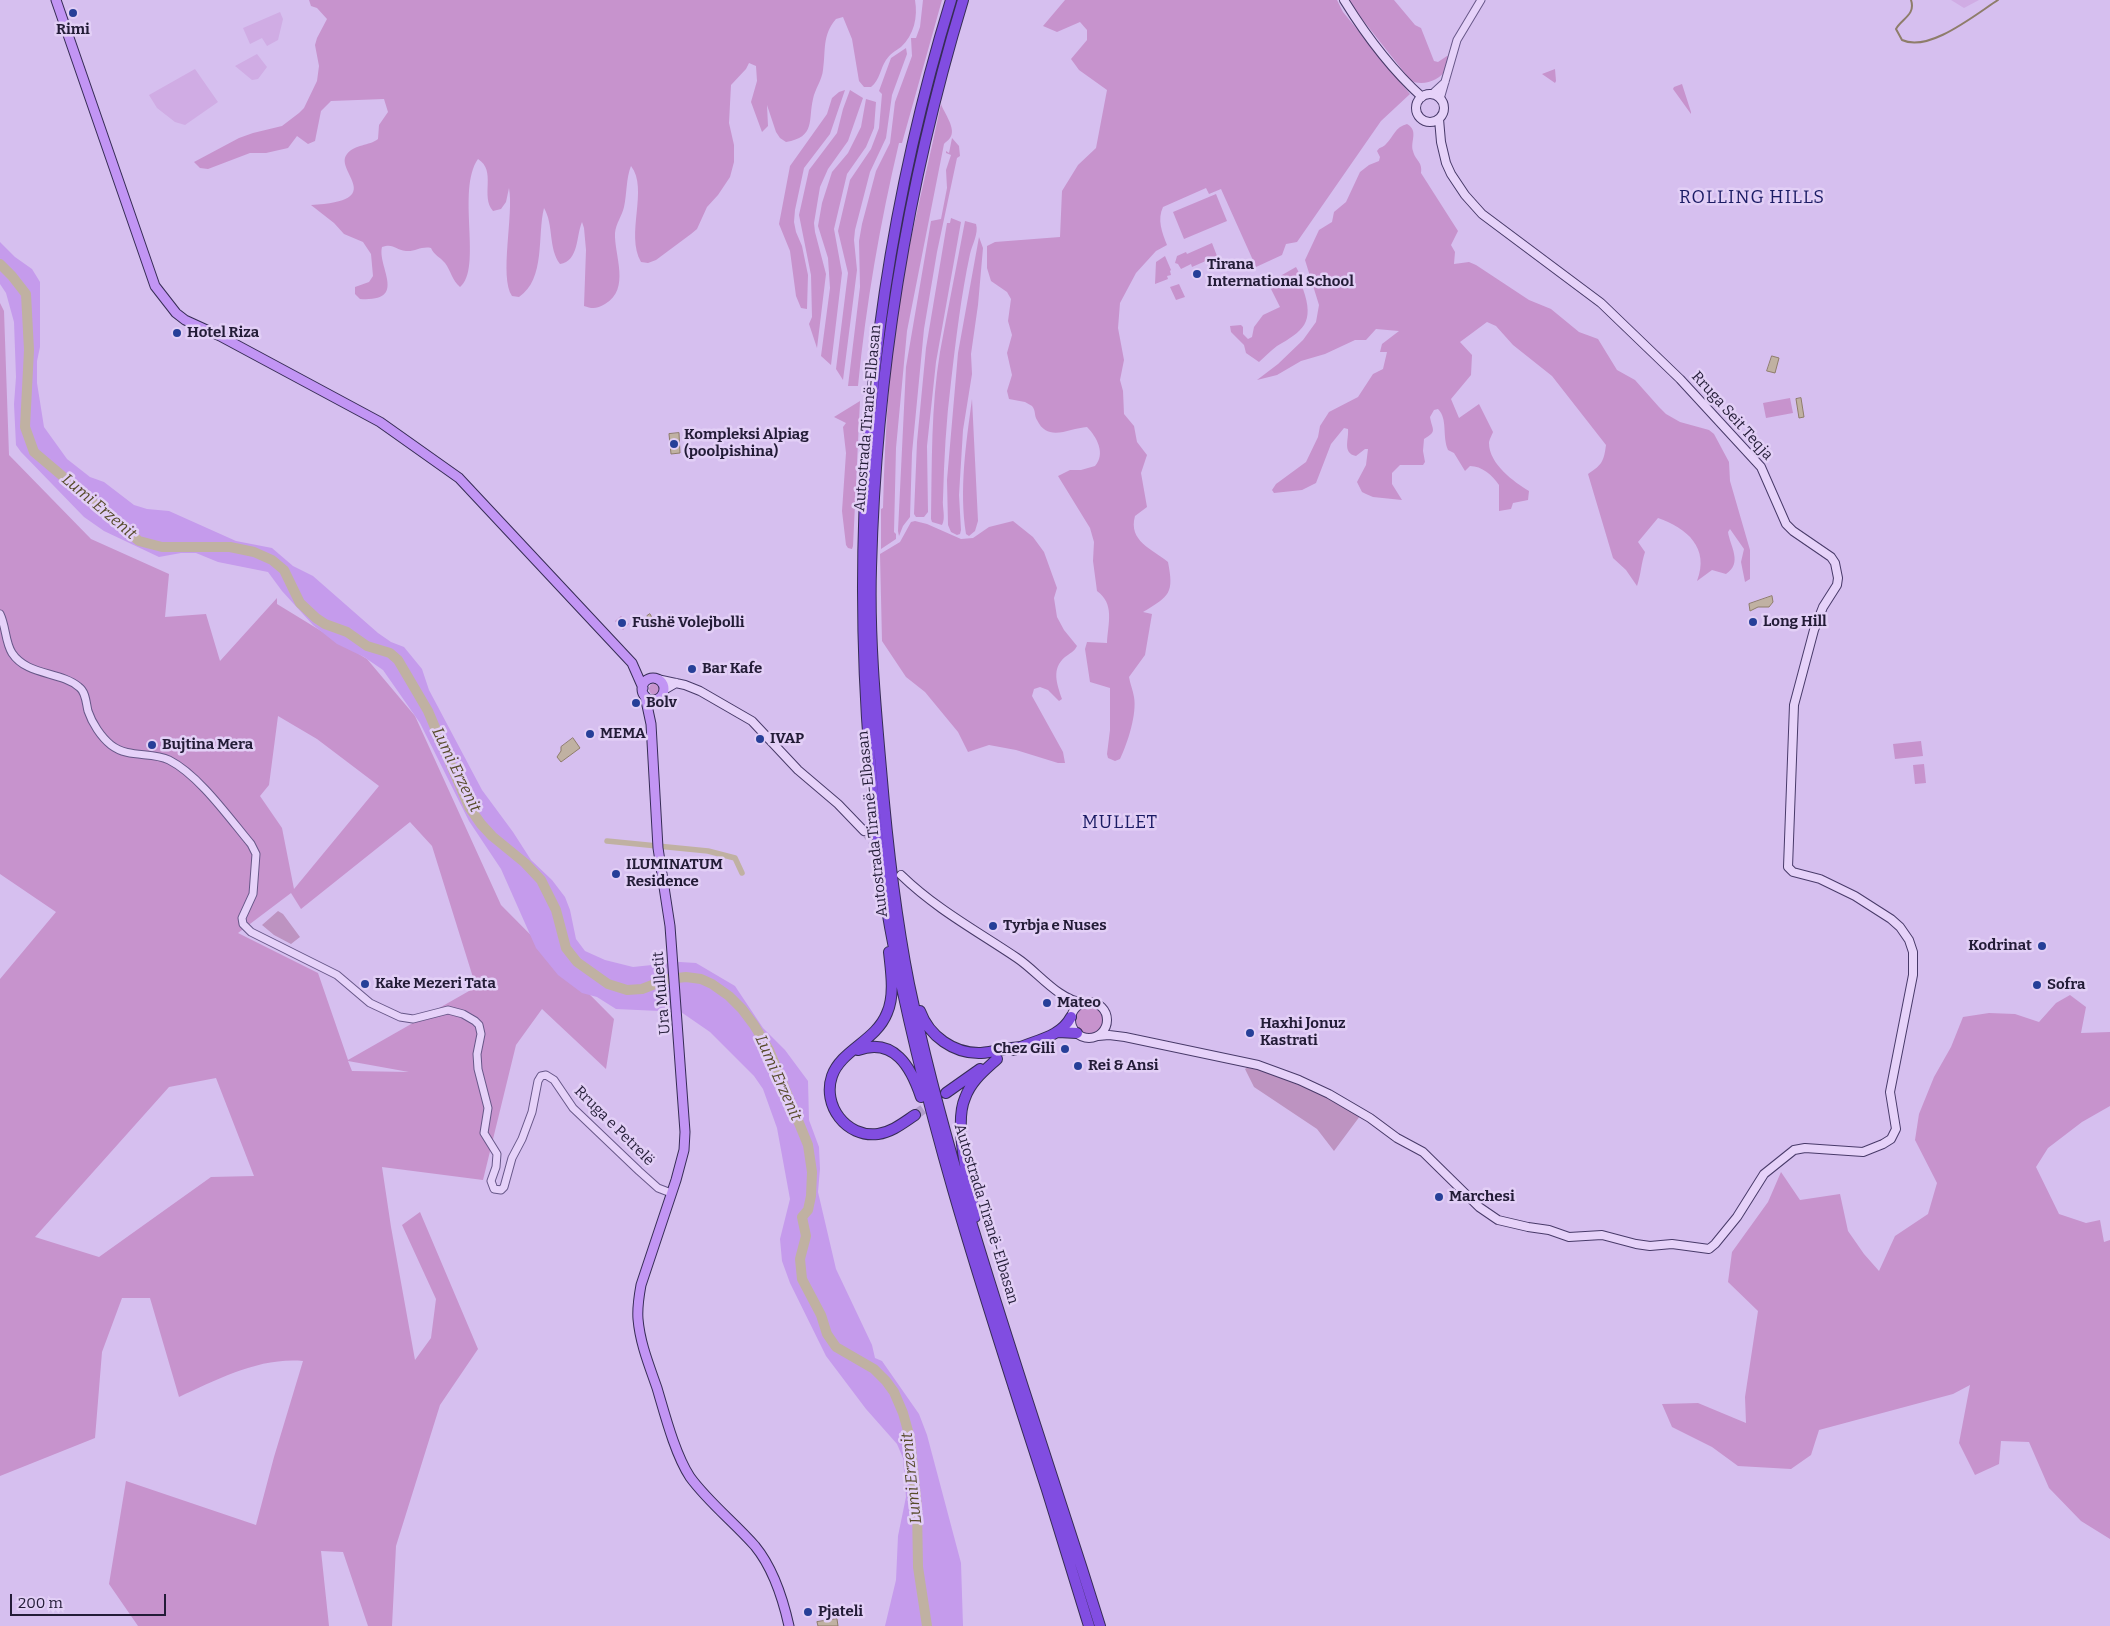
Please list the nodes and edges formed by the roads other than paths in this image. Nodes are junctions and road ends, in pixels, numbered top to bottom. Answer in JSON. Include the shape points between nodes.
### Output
{"nodes":[{"id":1,"x":56,"y":0,"type":"edge"},
{"id":2,"x":951,"y":0,"type":"edge"},
{"id":3,"x":963,"y":0,"type":"edge"},
{"id":4,"x":1344,"y":0,"type":"edge"},
{"id":5,"x":1482,"y":0,"type":"edge"},
{"id":6,"x":1445,"y":82,"type":"junction"},
{"id":7,"x":1432,"y":94,"type":"junction"},
{"id":8,"x":1440,"y":99,"type":"junction"},
{"id":9,"x":1419,"y":100,"type":"junction"},
{"id":10,"x":1438,"y":119,"type":"junction"},
{"id":11,"x":1430,"y":122,"type":"junction"},
{"id":12,"x":1439,"y":133,"type":"junction"},
{"id":13,"x":0,"y":614,"type":"edge"},
{"id":14,"x":632,"y":663,"type":"junction"},
{"id":15,"x":655,"y":679,"type":"junction"},
{"id":16,"x":676,"y":683,"type":"junction"},
{"id":17,"x":664,"y":690,"type":"junction"},
{"id":18,"x":644,"y":692,"type":"junction"},
{"id":19,"x":655,"y":700,"type":"junction"},
{"id":20,"x":651,"y":724,"type":"junction"},
{"id":21,"x":864,"y":831,"type":"tunnel mouth"},
{"id":22,"x":901,"y":875,"type":"dead end"},
{"id":23,"x":890,"y":930,"type":"junction"},
{"id":24,"x":909,"y":983,"type":"junction"},
{"id":25,"x":1063,"y":996,"type":"junction"},
{"id":26,"x":1083,"y":1003,"type":"junction"},
{"id":27,"x":1072,"y":1015,"type":"junction"},
{"id":28,"x":1107,"y":1023,"type":"junction"},
{"id":29,"x":1058,"y":1032,"type":"junction"},
{"id":30,"x":1077,"y":1033,"type":"junction"},
{"id":31,"x":1098,"y":1036,"type":"junction"},
{"id":32,"x":1125,"y":1037,"type":"junction"},
{"id":33,"x":1020,"y":1047,"type":"junction"},
{"id":34,"x":850,"y":1053,"type":"junction"},
{"id":35,"x":997,"y":1059,"type":"junction"},
{"id":36,"x":946,"y":1093,"type":"tunnel mouth"},
{"id":37,"x":915,"y":1115,"type":"tunnel mouth"},
{"id":38,"x":938,"y":1141,"type":"junction"},
{"id":39,"x":671,"y":1193,"type":"junction"},
{"id":40,"x":979,"y":1251,"type":"junction"},
{"id":41,"x":789,"y":1626,"type":"edge"},
{"id":42,"x":1089,"y":1626,"type":"edge"},
{"id":43,"x":1100,"y":1626,"type":"edge"}],
"edges":[{"from":1,"to":14,"type":"main road","via":[[155,286],[166,302],[185,320],[380,422],[459,478]]},
{"from":2,"to":23,"type":"highway","name":"Autostrada Tiranë-Elbasan","via":[[918,122],[892,244],[880,320],[866,455],[862,524],[864,659],[876,828]]},
{"from":3,"to":24,"type":"highway","name":"Autostrada Tiranë-Elbasan","via":[[928,126],[892,315],[882,393],[871,570],[875,698],[886,835]]},
{"from":4,"to":9,"type":"main road"},
{"from":5,"to":6,"type":"street","via":[[1457,40]]},
{"from":6,"to":7,"type":"street"},
{"from":6,"to":8,"type":"street"},
{"from":7,"to":8,"type":"main road"},
{"from":7,"to":9,"type":"main road"},
{"from":8,"to":10,"type":"main road","via":[[1444,106]]},
{"from":9,"to":11,"type":"main road","via":[[1416,112],[1420,118]]},
{"from":10,"to":11,"type":"main road"},
{"from":10,"to":12,"type":"main road","name":"Rruga Seit Teqja"},
{"from":11,"to":12,"type":"main road","name":"Rruga Seit Teqja"},
{"from":12,"to":32,"type":"main road","name":"Rruga Seit Teqja","via":[[1451,174],[1482,214],[1600,303],[1680,379],[1761,466],[1786,524],[1835,563],[1837,585],[1814,630],[1794,705],[1788,867],[1793,872],[1855,896],[1900,927],[1909,940],[1914,968],[1890,1092],[1896,1122],[1894,1134],[1883,1144],[1863,1152],[1794,1150],[1764,1174],[1737,1217],[1712,1248],[1705,1250],[1672,1244],[1650,1246],[1602,1235],[1569,1237],[1498,1220],[1423,1152],[1329,1094],[1299,1080],[1258,1065]]},
{"from":13,"to":39,"type":"street","name":"Rruga e Petrelë","via":[[8,646],[16,658],[27,666],[78,686],[92,720],[107,742],[125,753],[165,759],[176,764],[200,785],[251,844],[256,854],[253,894],[242,918],[251,932],[337,975],[370,1003],[400,1017],[413,1019],[448,1010],[463,1014],[479,1025],[478,1069],[488,1108],[484,1132],[498,1154],[491,1181],[494,1189],[504,1187],[512,1158],[532,1112],[538,1081],[546,1075],[554,1080],[573,1108],[658,1188]]},
{"from":14,"to":15,"type":"main road"},
{"from":14,"to":18,"type":"main road"},
{"from":15,"to":16,"type":"main road"},
{"from":15,"to":17,"type":"main road","via":[[662,683]]},
{"from":15,"to":18,"type":"main road","via":[[646,681]]},
{"from":16,"to":17,"type":"main road"},
{"from":16,"to":21,"type":"main road","via":[[700,690],[752,722]]},
{"from":17,"to":19,"type":"main road","via":[[662,696]]},
{"from":18,"to":19,"type":"main road"},
{"from":18,"to":20,"type":"main road"},
{"from":19,"to":20,"type":"main road"},
{"from":20,"to":39,"type":"main road","name":"Ura Mulletit","via":[[657,843],[670,926],[685,1141]]},
{"from":22,"to":25,"type":"main road","via":[[942,910],[1016,958]]},
{"from":23,"to":34,"type":"highway","via":[[887,936],[891,1000],[887,1014],[872,1034]]},
{"from":23,"to":38,"type":"highway","name":"Autostrada Tiranë-Elbasan"},
{"from":24,"to":33,"type":"highway","via":[[914,987],[928,1027],[949,1045],[976,1053]]},
{"from":24,"to":40,"type":"highway","name":"Autostrada Tiranë-Elbasan"},
{"from":25,"to":26,"type":"main road"},
{"from":25,"to":27,"type":"main road"},
{"from":26,"to":27,"type":"main road"},
{"from":26,"to":28,"type":"main road","via":[[1093,1002],[1100,1006]]},
{"from":27,"to":29,"type":"highway"},
{"from":27,"to":30,"type":"main road","via":[[1072,1027]]},
{"from":28,"to":31,"type":"main road"},
{"from":28,"to":32,"type":"main road"},
{"from":29,"to":30,"type":"highway"},
{"from":29,"to":33,"type":"highway"},
{"from":30,"to":31,"type":"main road","via":[[1086,1038]]},
{"from":31,"to":32,"type":"main road"},
{"from":33,"to":35,"type":"highway"},
{"from":34,"to":37,"type":"highway","via":[[834,1069],[829,1085],[831,1104],[841,1120],[858,1132],[878,1134],[896,1128]]},
{"from":34,"to":38,"type":"highway","via":[[875,1047],[886,1049],[902,1059],[913,1074],[933,1136]]},
{"from":35,"to":36,"type":"highway"},
{"from":35,"to":40,"type":"highway","via":[[972,1084],[960,1117],[981,1244]]},
{"from":38,"to":42,"type":"highway","name":"Autostrada Tiranë-Elbasan","via":[[1004,1362]]},
{"from":39,"to":41,"type":"main road","name":"Ura Mulletit","via":[[641,1285],[638,1310],[642,1342],[684,1465],[713,1504],[765,1560],[779,1590]]},
{"from":40,"to":43,"type":"highway","name":"Autostrada Tiranë-Elbasan"}]}
